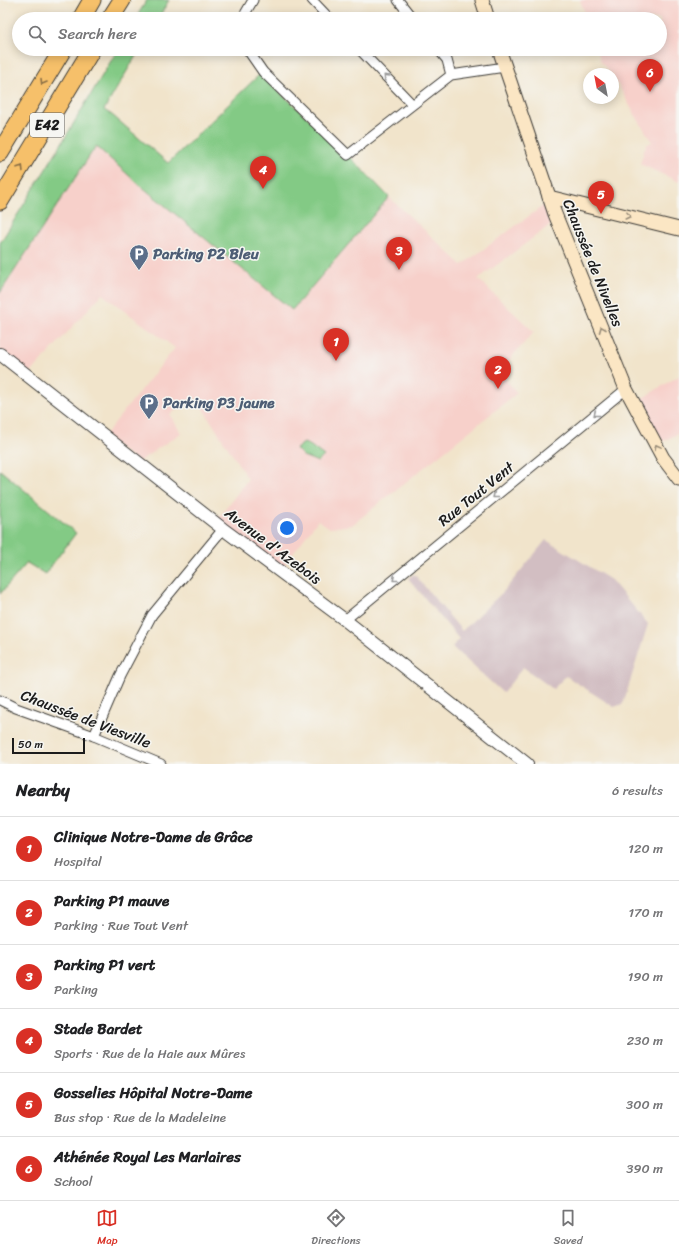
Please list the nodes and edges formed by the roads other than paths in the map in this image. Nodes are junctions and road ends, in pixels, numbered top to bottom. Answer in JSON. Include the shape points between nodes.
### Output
{"nodes":[{"id":1,"x":92,"y":0,"type":"edge"},
{"id":2,"x":122,"y":0,"type":"edge"},
{"id":3,"x":253,"y":0,"type":"edge"},
{"id":4,"x":312,"y":0,"type":"edge"},
{"id":5,"x":398,"y":0,"type":"edge"},
{"id":6,"x":482,"y":0,"type":"edge"},
{"id":7,"x":85,"y":12,"type":"edge"},
{"id":8,"x":114,"y":12,"type":"edge"},
{"id":9,"x":246,"y":12,"type":"edge"},
{"id":10,"x":323,"y":12,"type":"edge"},
{"id":11,"x":407,"y":12,"type":"edge"},
{"id":12,"x":486,"y":12,"type":"edge"},
{"id":13,"x":59,"y":56,"type":"edge"},
{"id":14,"x":88,"y":56,"type":"edge"},
{"id":15,"x":252,"y":56,"type":"edge"},
{"id":16,"x":366,"y":56,"type":"edge"},
{"id":17,"x":444,"y":56,"type":"edge"},
{"id":18,"x":501,"y":56,"type":"edge"},
{"id":19,"x":505,"y":67,"type":"junction"},
{"id":20,"x":451,"y":75,"type":"junction"},
{"id":21,"x":412,"y":104,"type":"junction"},
{"id":22,"x":0,"y":153,"type":"edge"},
{"id":23,"x":549,"y":197,"type":"junction"},
{"id":24,"x":0,"y":201,"type":"edge"},
{"id":25,"x":679,"y":229,"type":"edge"},
{"id":26,"x":0,"y":354,"type":"edge"},
{"id":27,"x":626,"y":389,"type":"junction"},
{"id":28,"x":679,"y":479,"type":"edge"},
{"id":29,"x":223,"y":529,"type":"junction"},
{"id":30,"x":344,"y":620,"type":"junction"},
{"id":31,"x":0,"y":700,"type":"edge"},
{"id":32,"x":94,"y":736,"type":"junction"},
{"id":33,"x":162,"y":764,"type":"edge"},
{"id":34,"x":527,"y":764,"type":"edge"}],
"edges":[{"from":1,"to":7,"type":"highway"},
{"from":2,"to":8,"type":"highway"},
{"from":3,"to":9,"type":"street"},
{"from":4,"to":10,"type":"street"},
{"from":5,"to":11,"type":"street"},
{"from":6,"to":12,"type":"main road"},
{"from":13,"to":22,"type":"highway","number":"E42","one_way":true},
{"from":24,"to":14,"type":"highway","number":"E42","one_way":true},
{"from":15,"to":21,"type":"street","via":[[263,72],[348,155]]},
{"from":21,"to":16,"type":"street","one_way":true},
{"from":17,"to":20,"type":"street"},
{"from":18,"to":19,"type":"main road","name":"Chaussée de Nivelles"},
{"from":19,"to":20,"type":"street"},
{"from":19,"to":23,"type":"main road","name":"Chaussée de Nivelles"},
{"from":20,"to":21,"type":"street"},
{"from":23,"to":25,"type":"main road","one_way":true},
{"from":27,"to":23,"type":"main road","name":"Chaussée de Nivelles","one_way":true},
{"from":26,"to":29,"type":"street","name":"Avenue d'Azebois"},
{"from":28,"to":27,"type":"main road","name":"Chaussée de Nivelles","one_way":true,"via":[[663,458]]},
{"from":27,"to":30,"type":"street","name":"Rue Tout Vent","one_way":true},
{"from":29,"to":30,"type":"street","name":"Avenue d'Azebois"},
{"from":29,"to":32,"type":"street","via":[[152,615],[120,676]]},
{"from":30,"to":34,"type":"street","name":"Avenue d'Azebois"},
{"from":31,"to":32,"type":"street","name":"Chaussée de Viesville"},
{"from":32,"to":33,"type":"street","name":"Chaussée de Viesville"}]}
